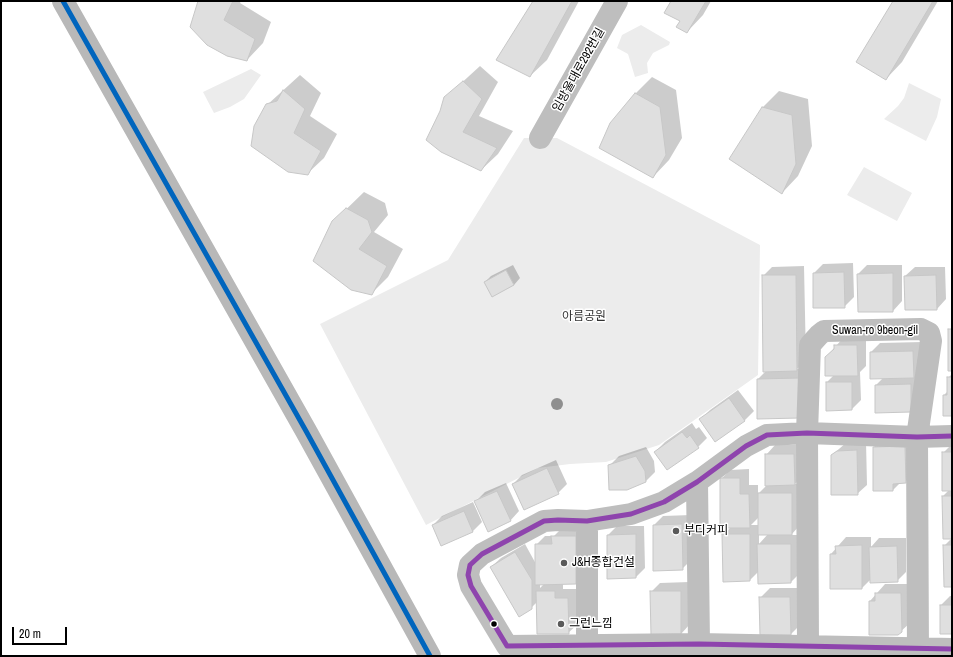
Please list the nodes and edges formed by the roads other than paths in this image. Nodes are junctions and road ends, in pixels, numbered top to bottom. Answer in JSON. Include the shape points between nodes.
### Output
{"nodes":[{"id":1,"x":62,"y":1,"type":"edge"},
{"id":2,"x":617,"y":1,"type":"edge"},
{"id":3,"x":540,"y":138,"type":"dead end"},
{"id":4,"x":807,"y":434,"type":"junction"},
{"id":5,"x":952,"y":436,"type":"edge"},
{"id":6,"x":917,"y":437,"type":"junction"},
{"id":7,"x":697,"y":482,"type":"junction"},
{"id":8,"x":587,"y":521,"type":"junction"},
{"id":9,"x":699,"y":644,"type":"junction"},
{"id":10,"x":587,"y":645,"type":"junction"},
{"id":11,"x":808,"y":646,"type":"junction"},
{"id":12,"x":952,"y":649,"type":"edge"},
{"id":13,"x":510,"y":651,"type":"edge"},
{"id":14,"x":918,"y":652,"type":"edge"},
{"id":15,"x":430,"y":656,"type":"edge"}],
"edges":[{"from":1,"to":15,"type":"street","via":[[302,424]]},
{"from":2,"to":3,"type":"street","name":"임방울대로292번길"},
{"from":4,"to":6,"type":"street"},
{"from":4,"to":6,"type":"street","name":"Suwan-ro 9beon-gil","via":[[810,344],[819,334],[824,331],[921,329],[928,333],[931,341]]},
{"from":4,"to":7,"type":"street","via":[[767,435],[746,446]]},
{"from":4,"to":11,"type":"street","name":"Suwan-ro 9beon-gil"},
{"from":5,"to":6,"type":"street"},
{"from":6,"to":14,"type":"street","name":"Suwan-ro 9beon-gil"},
{"from":7,"to":8,"type":"street","via":[[664,502],[631,514]]},
{"from":7,"to":9,"type":"street"},
{"from":8,"to":10,"type":"street"},
{"from":8,"to":13,"type":"street","via":[[544,521],[482,554],[470,565],[468,575],[471,586]]},
{"from":9,"to":10,"type":"street"},
{"from":9,"to":11,"type":"street"},
{"from":10,"to":13,"type":"street"},
{"from":11,"to":14,"type":"street"},
{"from":12,"to":14,"type":"street"}]}
